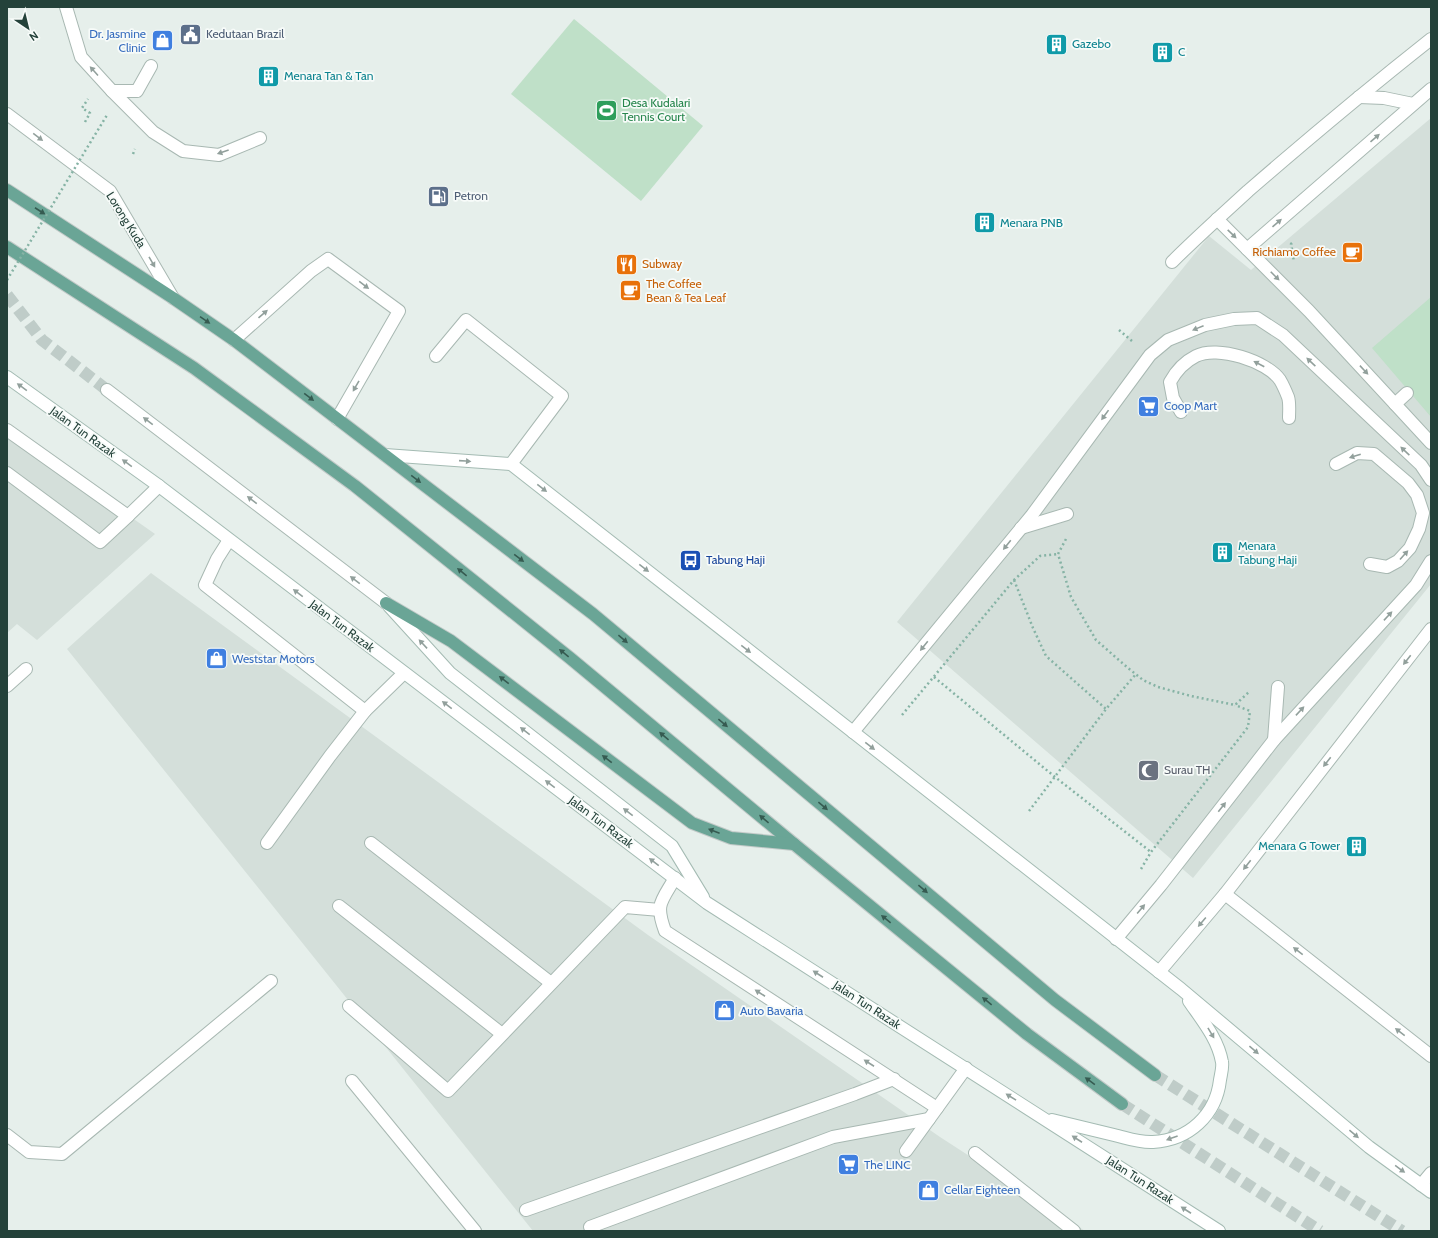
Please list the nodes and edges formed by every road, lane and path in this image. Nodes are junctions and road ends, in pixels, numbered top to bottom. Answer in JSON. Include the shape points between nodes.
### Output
{"nodes":[{"id":1,"x":66,"y":7,"type":"edge"},
{"id":2,"x":1431,"y":39,"type":"edge"},
{"id":3,"x":151,"y":66,"type":"dead end"},
{"id":4,"x":1431,"y":89,"type":"edge"},
{"id":5,"x":112,"y":91,"type":"junction"},
{"id":6,"x":1359,"y":97,"type":"junction"},
{"id":7,"x":1413,"y":104,"type":"junction"},
{"id":8,"x":82,"y":108,"type":"dead end"},
{"id":9,"x":7,"y":114,"type":"edge"},
{"id":10,"x":107,"y":115,"type":"dead end"},
{"id":11,"x":85,"y":122,"type":"dead end"},
{"id":12,"x":260,"y":138,"type":"dead end"},
{"id":13,"x":7,"y":190,"type":"edge"},
{"id":14,"x":1217,"y":220,"type":"junction"},
{"id":15,"x":1297,"y":239,"type":"dead end"},
{"id":16,"x":7,"y":247,"type":"edge"},
{"id":17,"x":1247,"y":248,"type":"junction"},
{"id":18,"x":1172,"y":262,"type":"dead end"},
{"id":19,"x":1294,"y":264,"type":"dead end"},
{"id":20,"x":7,"y":280,"type":"edge"},
{"id":21,"x":173,"y":298,"type":"junction"},
{"id":22,"x":234,"y":340,"type":"junction"},
{"id":23,"x":436,"y":356,"type":"dead end"},
{"id":24,"x":7,"y":377,"type":"edge"},
{"id":25,"x":107,"y":390,"type":"tunnel mouth"},
{"id":26,"x":1407,"y":393,"type":"dead end"},
{"id":27,"x":1395,"y":404,"type":"junction"},
{"id":28,"x":1181,"y":412,"type":"dead end"},
{"id":29,"x":1289,"y":418,"type":"dead end"},
{"id":30,"x":337,"y":419,"type":"junction"},
{"id":31,"x":7,"y":430,"type":"edge"},
{"id":32,"x":1431,"y":443,"type":"edge"},
{"id":33,"x":385,"y":455,"type":"junction"},
{"id":34,"x":511,"y":464,"type":"junction"},
{"id":35,"x":1336,"y":464,"type":"dead end"},
{"id":36,"x":7,"y":473,"type":"edge"},
{"id":37,"x":1431,"y":480,"type":"edge"},
{"id":38,"x":159,"y":486,"type":"junction"},
{"id":39,"x":1068,"y":514,"type":"dead end"},
{"id":40,"x":128,"y":516,"type":"junction"},
{"id":41,"x":1020,"y":528,"type":"junction"},
{"id":42,"x":1067,"y":538,"type":"dead end"},
{"id":43,"x":229,"y":540,"type":"junction"},
{"id":44,"x":1058,"y":554,"type":"junction"},
{"id":45,"x":1431,"y":561,"type":"edge"},
{"id":46,"x":1370,"y":564,"type":"dead end"},
{"id":47,"x":1014,"y":580,"type":"junction"},
{"id":48,"x":386,"y":603,"type":"junction"},
{"id":49,"x":1431,"y":629,"type":"edge"},
{"id":50,"x":26,"y":669,"type":"dead end"},
{"id":51,"x":404,"y":672,"type":"junction"},
{"id":52,"x":1136,"y":674,"type":"junction"},
{"id":53,"x":934,"y":677,"type":"junction"},
{"id":54,"x":7,"y":686,"type":"edge"},
{"id":55,"x":1278,"y":686,"type":"dead end"},
{"id":56,"x":1250,"y":691,"type":"dead end"},
{"id":57,"x":1235,"y":705,"type":"junction"},
{"id":58,"x":1106,"y":709,"type":"junction"},
{"id":59,"x":365,"y":710,"type":"junction"},
{"id":60,"x":902,"y":715,"type":"dead end"},
{"id":61,"x":853,"y":732,"type":"junction"},
{"id":62,"x":1274,"y":740,"type":"junction"},
{"id":63,"x":1055,"y":777,"type":"junction"},
{"id":64,"x":1028,"y":812,"type":"dead end"},
{"id":65,"x":267,"y":843,"type":"dead end"},
{"id":66,"x":371,"y":843,"type":"dead end"},
{"id":67,"x":794,"y":844,"type":"junction"},
{"id":68,"x":1151,"y":852,"type":"junction"},
{"id":69,"x":1140,"y":870,"type":"dead end"},
{"id":70,"x":675,"y":878,"type":"junction"},
{"id":71,"x":1225,"y":894,"type":"junction"},
{"id":72,"x":707,"y":903,"type":"junction"},
{"id":73,"x":339,"y":906,"type":"dead end"},
{"id":74,"x":660,"y":910,"type":"junction"},
{"id":75,"x":1116,"y":939,"type":"junction"},
{"id":76,"x":1159,"y":972,"type":"junction"},
{"id":77,"x":271,"y":981,"type":"dead end"},
{"id":78,"x":551,"y":983,"type":"junction"},
{"id":79,"x":1181,"y":989,"type":"junction"},
{"id":80,"x":348,"y":1006,"type":"dead end"},
{"id":81,"x":502,"y":1034,"type":"junction"},
{"id":82,"x":1431,"y":1056,"type":"edge"},
{"id":83,"x":966,"y":1068,"type":"junction"},
{"id":84,"x":1155,"y":1074,"type":"tunnel mouth"},
{"id":85,"x":894,"y":1079,"type":"junction"},
{"id":86,"x":352,"y":1081,"type":"dead end"},
{"id":87,"x":1122,"y":1104,"type":"tunnel mouth"},
{"id":88,"x":937,"y":1108,"type":"junction"},
{"id":89,"x":1044,"y":1117,"type":"junction"},
{"id":90,"x":929,"y":1119,"type":"junction"},
{"id":91,"x":7,"y":1135,"type":"edge"},
{"id":92,"x":906,"y":1151,"type":"dead end"},
{"id":93,"x":974,"y":1153,"type":"dead end"},
{"id":94,"x":1431,"y":1173,"type":"edge"},
{"id":95,"x":1421,"y":1185,"type":"junction"},
{"id":96,"x":1431,"y":1192,"type":"edge"},
{"id":97,"x":526,"y":1210,"type":"dead end"},
{"id":98,"x":475,"y":1231,"type":"edge"},
{"id":99,"x":593,"y":1231,"type":"edge"},
{"id":100,"x":1074,"y":1231,"type":"edge"},
{"id":101,"x":1219,"y":1231,"type":"edge"}],
"edges":[{"from":5,"to":1,"type":"main road","one_way":true,"via":[[81,57]]},
{"from":2,"to":6,"type":"main road"},
{"from":3,"to":5,"type":"main road","via":[[137,91]]},
{"from":4,"to":7,"type":"main road"},
{"from":12,"to":5,"type":"main road","one_way":true,"via":[[219,155],[183,151],[153,132]]},
{"from":6,"to":7,"type":"main road","via":[[1384,98]]},
{"from":6,"to":14,"type":"main road"},
{"from":17,"to":7,"type":"main road","one_way":true},
{"from":8,"to":11,"type":"path","via":[[90,113]]},
{"from":9,"to":21,"type":"main road","name":"Lorong Kuda","one_way":true,"via":[[110,191]]},
{"from":10,"to":20,"type":"path","bridge":true},
{"from":13,"to":21,"type":"main road","one_way":true},
{"from":14,"to":17,"type":"main road","one_way":true},
{"from":14,"to":18,"type":"main road"},
{"from":15,"to":19,"type":"path","via":[[1291,244]]},
{"from":67,"to":16,"type":"main road","one_way":true,"via":[[570,658],[355,486],[194,368]]},
{"from":17,"to":27,"type":"main road","one_way":true},
{"from":21,"to":22,"type":"main road","one_way":true},
{"from":22,"to":30,"type":"main road","one_way":true},
{"from":22,"to":30,"type":"main road","one_way":true,"via":[[311,271],[328,259],[399,311]]},
{"from":23,"to":34,"type":"main road","via":[[466,320],[562,396]]},
{"from":38,"to":24,"type":"main road","name":"Jalan Tun Razak","one_way":true},
{"from":48,"to":25,"type":"main road","one_way":true},
{"from":26,"to":27,"type":"main road"},
{"from":27,"to":32,"type":"main road"},
{"from":29,"to":28,"type":"main road","one_way":true,"via":[[1289,398],[1280,379],[1243,357],[1217,352],[1196,356],[1178,369],[1170,382],[1173,398]]},
{"from":30,"to":33,"type":"main road"},
{"from":31,"to":40,"type":"main road"},
{"from":33,"to":34,"type":"main road","one_way":true},
{"from":33,"to":84,"type":"main road","one_way":true,"via":[[593,614],[1055,1000]]},
{"from":34,"to":61,"type":"main road","one_way":true},
{"from":46,"to":35,"type":"main road","one_way":true,"via":[[1387,567],[1398,561],[1410,548],[1423,513],[1417,495],[1408,483],[1374,454],[1357,453]]},
{"from":36,"to":40,"type":"main road","via":[[100,542]]},
{"from":37,"to":41,"type":"main road","one_way":true,"via":[[1421,465],[1283,335],[1257,318],[1234,319],[1205,325],[1168,340],[1150,355]]},
{"from":38,"to":40,"type":"main road"},
{"from":38,"to":43,"type":"main road","name":"Jalan Tun Razak"},
{"from":39,"to":41,"type":"main road"},
{"from":41,"to":61,"type":"main road","one_way":true},
{"from":42,"to":44,"type":"path"},
{"from":51,"to":43,"type":"main road","name":"Jalan Tun Razak","one_way":true},
{"from":43,"to":59,"type":"main road","via":[[216,559],[205,585]]},
{"from":44,"to":47,"type":"path","via":[[1040,556]]},
{"from":44,"to":52,"type":"path","via":[[1071,597],[1096,640]]},
{"from":62,"to":45,"type":"main road","one_way":true,"via":[[1416,585]]},
{"from":47,"to":53,"type":"path"},
{"from":47,"to":58,"type":"path","via":[[1046,656]]},
{"from":67,"to":48,"type":"main road","one_way":true,"via":[[731,838],[692,823],[451,641]]},
{"from":72,"to":48,"type":"main road","one_way":true,"via":[[672,846],[450,673]]},
{"from":49,"to":71,"type":"main road","one_way":true},
{"from":50,"to":54,"type":"main road"},
{"from":51,"to":59,"type":"main road"},
{"from":70,"to":51,"type":"main road","name":"Jalan Tun Razak","one_way":true},
{"from":52,"to":57,"type":"path","via":[[1158,687]]},
{"from":52,"to":58,"type":"path"},
{"from":53,"to":60,"type":"path"},
{"from":53,"to":63,"type":"path"},
{"from":55,"to":62,"type":"main road"},
{"from":56,"to":57,"type":"path"},
{"from":57,"to":68,"type":"path","via":[[1250,711],[1248,727]]},
{"from":58,"to":63,"type":"path"},
{"from":59,"to":65,"type":"main road"},
{"from":61,"to":75,"type":"main road","one_way":true},
{"from":75,"to":62,"type":"main road","one_way":true},
{"from":63,"to":64,"type":"path"},
{"from":63,"to":68,"type":"path"},
{"from":66,"to":78,"type":"main road"},
{"from":87,"to":67,"type":"main road","one_way":true,"via":[[1027,1034]]},
{"from":68,"to":69,"type":"path"},
{"from":70,"to":72,"type":"main road","name":"Jalan Tun Razak"},
{"from":70,"to":74,"type":"main road","via":[[659,905]]},
{"from":71,"to":76,"type":"main road","one_way":true},
{"from":82,"to":71,"type":"main road","one_way":true},
{"from":83,"to":72,"type":"main road","name":"Jalan Tun Razak","one_way":true},
{"from":73,"to":81,"type":"main road"},
{"from":74,"to":78,"type":"main road","via":[[625,907]]},
{"from":85,"to":74,"type":"main road","one_way":true,"via":[[666,931],[660,918]]},
{"from":75,"to":76,"type":"main road"},
{"from":76,"to":79,"type":"main road"},
{"from":77,"to":91,"type":"main road","via":[[62,1154],[29,1152]]},
{"from":78,"to":81,"type":"main road"},
{"from":79,"to":89,"type":"main road","one_way":true,"via":[[1213,1037],[1222,1063],[1219,1094],[1203,1120],[1194,1128],[1169,1140],[1152,1142],[1134,1140]]},
{"from":79,"to":95,"type":"main road","one_way":true,"via":[[1369,1147]]},
{"from":80,"to":81,"type":"main road","via":[[448,1091]]},
{"from":83,"to":88,"type":"main road"},
{"from":89,"to":83,"type":"main road","name":"Jalan Tun Razak","one_way":true},
{"from":85,"to":88,"type":"main road"},
{"from":85,"to":97,"type":"main road"},
{"from":86,"to":98,"type":"main road"},
{"from":88,"to":90,"type":"main road"},
{"from":101,"to":89,"type":"main road","name":"Jalan Tun Razak","one_way":true},
{"from":90,"to":92,"type":"main road"},
{"from":90,"to":99,"type":"main road","via":[[833,1137],[590,1227]]},
{"from":93,"to":100,"type":"main road"},
{"from":94,"to":95,"type":"main road"},
{"from":95,"to":96,"type":"main road"}]}
